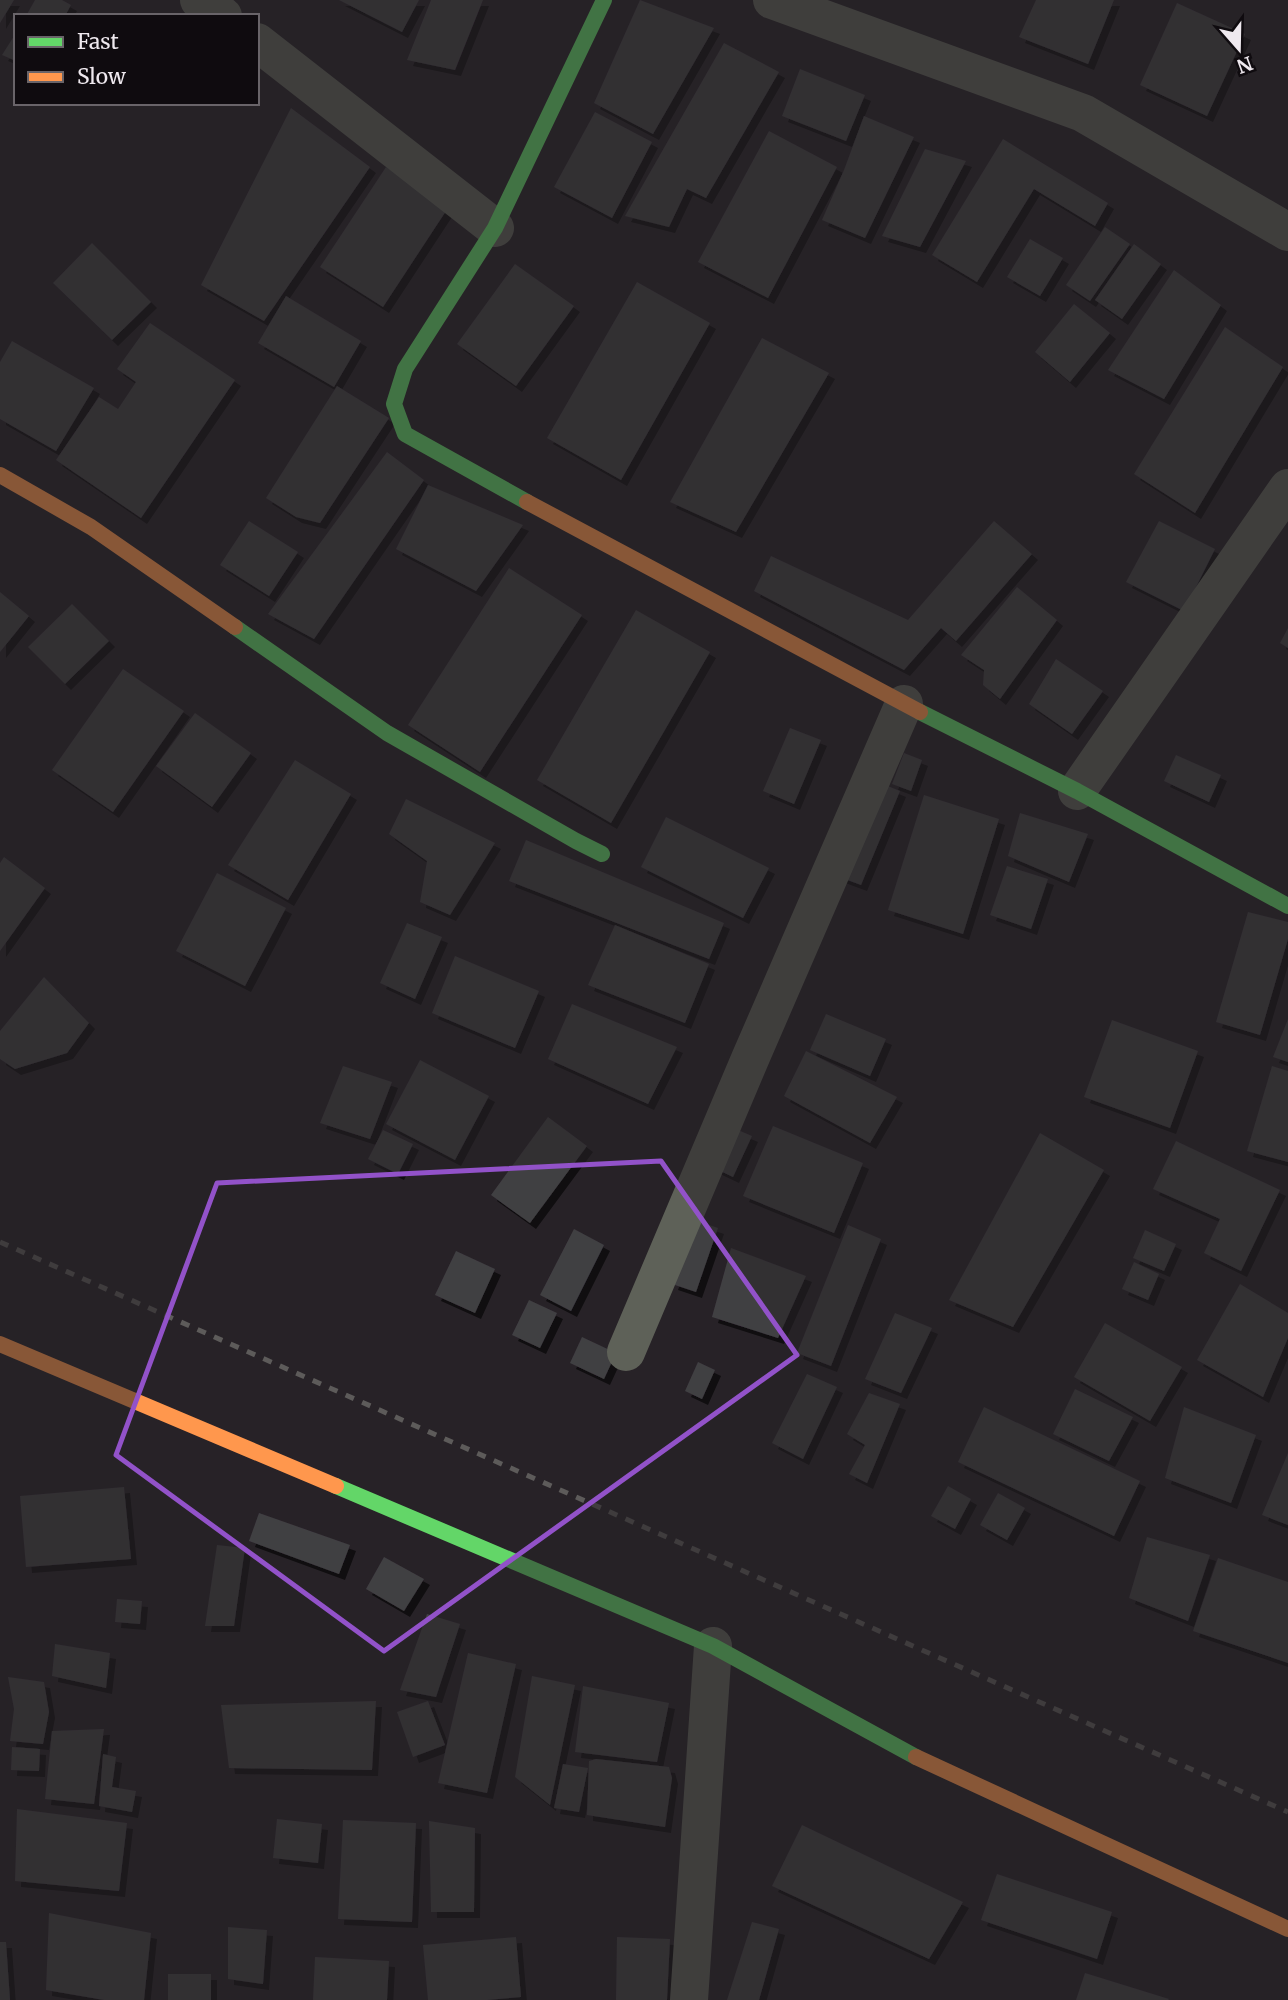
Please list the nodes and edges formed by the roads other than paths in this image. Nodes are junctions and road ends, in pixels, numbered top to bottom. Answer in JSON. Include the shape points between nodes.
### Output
{"nodes":[{"id":1,"x":199,"y":0,"type":"edge"},
{"id":2,"x":604,"y":0,"type":"edge"},
{"id":3,"x":772,"y":0,"type":"edge"},
{"id":4,"x":221,"y":14,"type":"edge"},
{"id":5,"x":259,"y":44,"type":"edge"},
{"id":6,"x":495,"y":228,"type":"junction"},
{"id":7,"x":1288,"y":232,"type":"edge"},
{"id":8,"x":0,"y":475,"type":"edge"},
{"id":9,"x":1288,"y":488,"type":"edge"},
{"id":10,"x":904,"y":704,"type":"junction"},
{"id":11,"x":1077,"y":791,"type":"junction"},
{"id":12,"x":602,"y":854,"type":"dead end"},
{"id":13,"x":1288,"y":906,"type":"edge"},
{"id":14,"x":0,"y":1344,"type":"edge"},
{"id":15,"x":625,"y":1352,"type":"dead end"},
{"id":16,"x":713,"y":1646,"type":"junction"},
{"id":17,"x":1288,"y":1929,"type":"edge"},
{"id":18,"x":689,"y":2000,"type":"edge"}],
"edges":[{"from":1,"to":4,"type":"street"},
{"from":2,"to":6,"type":"street"},
{"from":3,"to":7,"type":"street","via":[[1083,113]]},
{"from":5,"to":6,"type":"street"},
{"from":6,"to":10,"type":"street","via":[[405,369],[394,404],[405,435]]},
{"from":8,"to":12,"type":"street","via":[[91,527],[387,733]]},
{"from":9,"to":11,"type":"street"},
{"from":10,"to":11,"type":"street"},
{"from":10,"to":15,"type":"street"},
{"from":11,"to":13,"type":"street"},
{"from":14,"to":16,"type":"street"},
{"from":16,"to":17,"type":"street","via":[[929,1764]]},
{"from":16,"to":18,"type":"street"}]}
